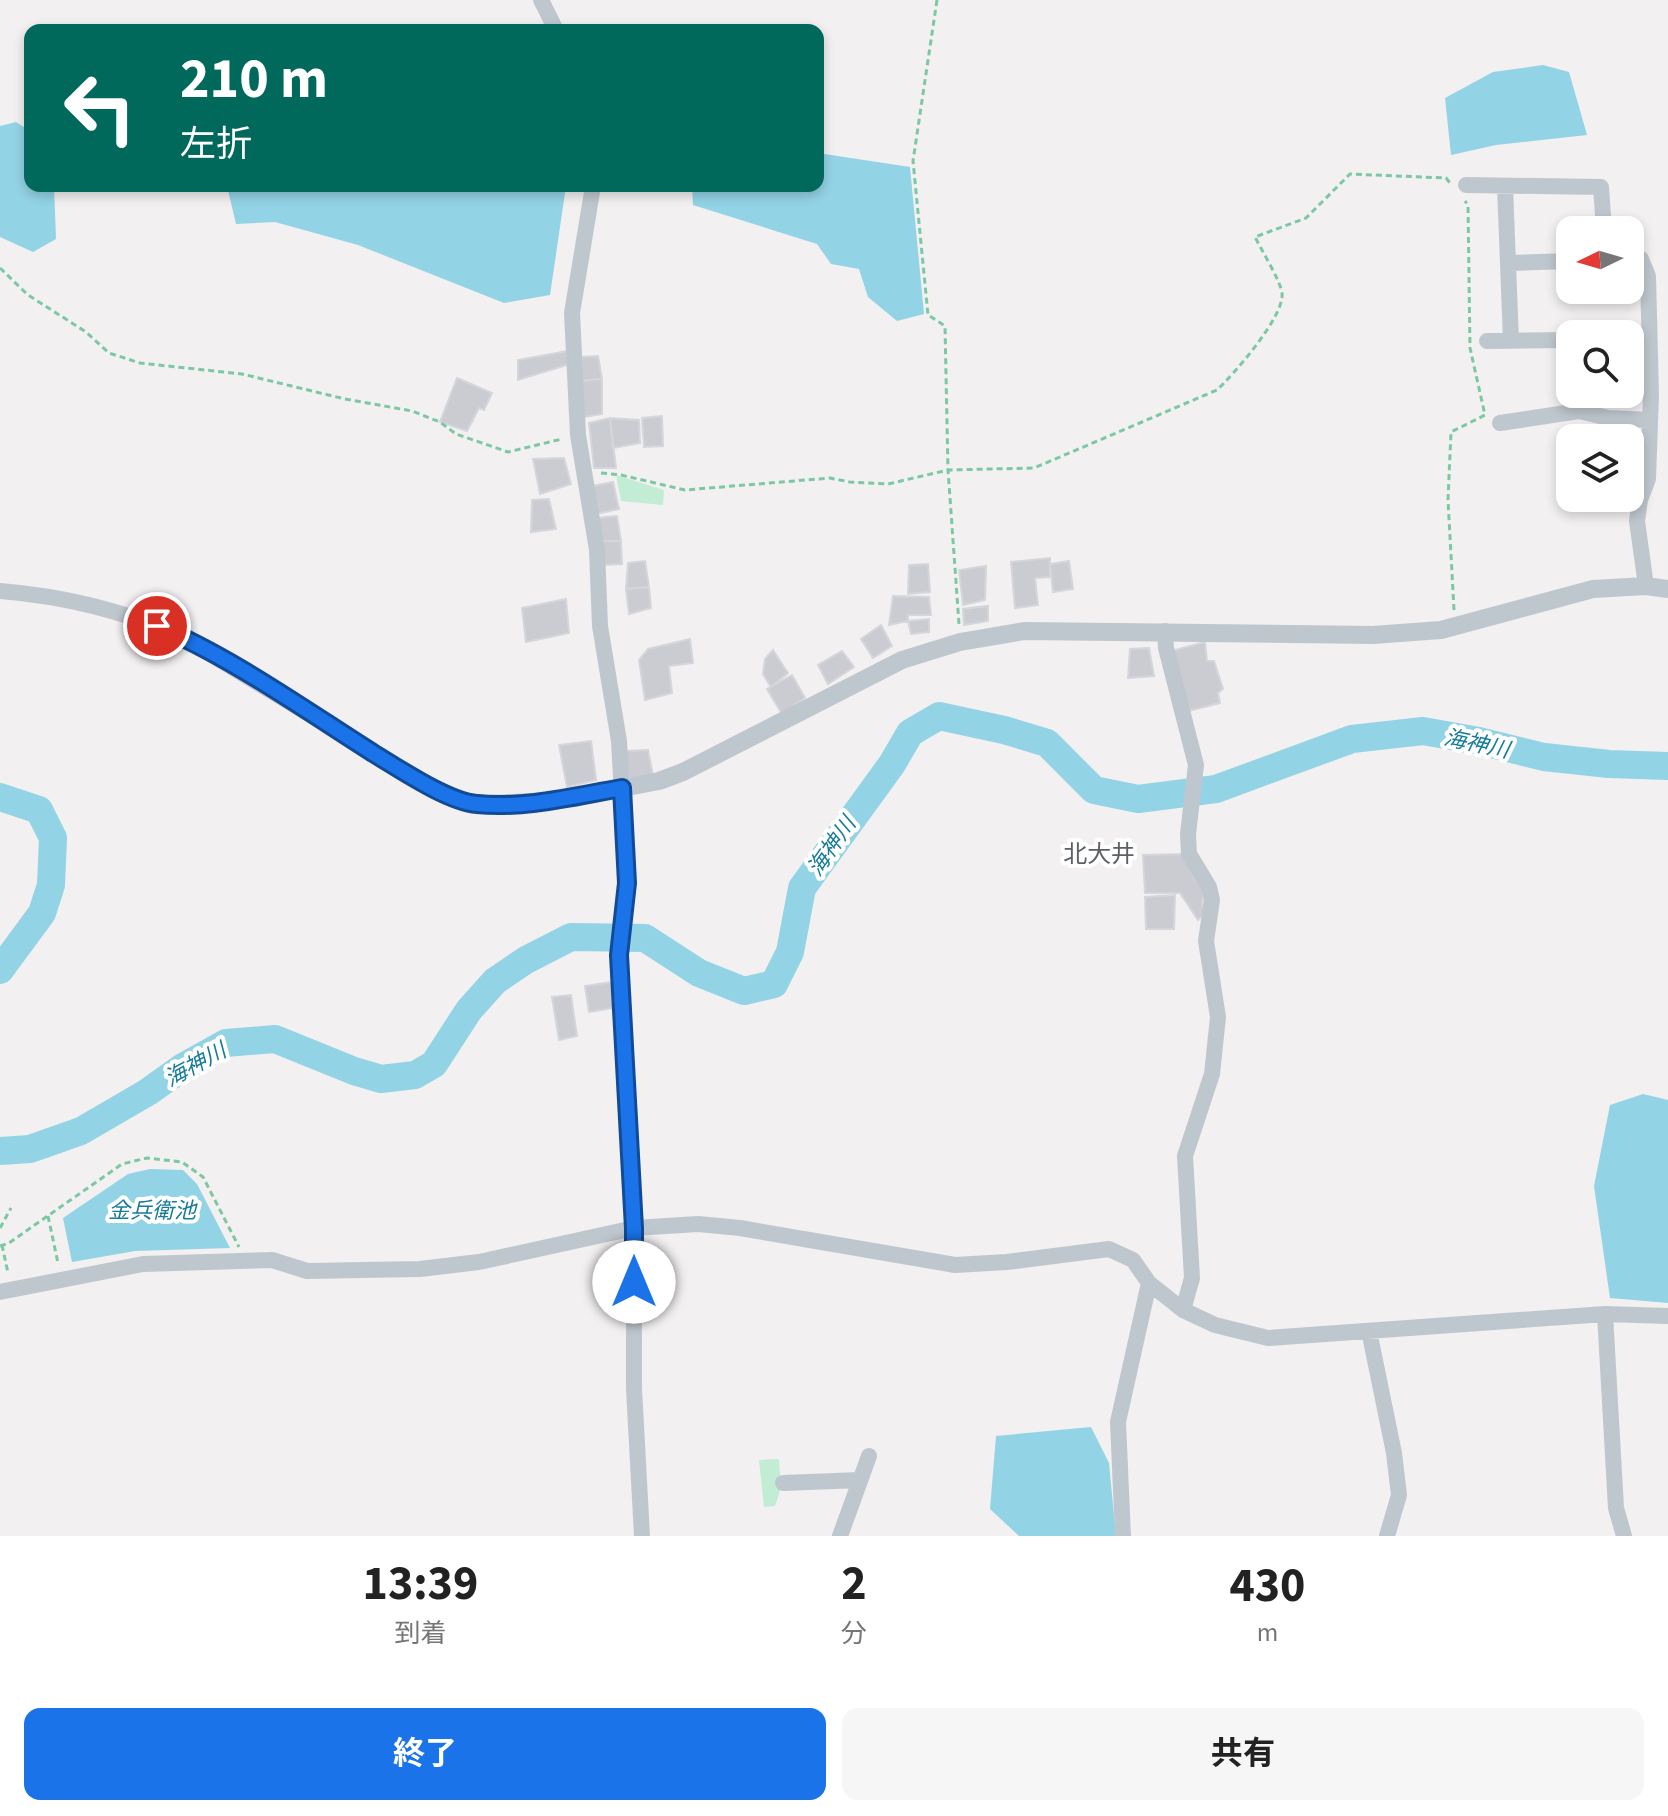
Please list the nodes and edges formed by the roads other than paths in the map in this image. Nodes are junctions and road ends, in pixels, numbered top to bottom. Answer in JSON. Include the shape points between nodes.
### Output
{"nodes":[{"id":1,"x":541,"y":0,"type":"edge"},
{"id":2,"x":553,"y":24,"type":"edge"},
{"id":3,"x":1505,"y":186,"type":"junction"},
{"id":4,"x":1460,"y":190,"type":"road end"},
{"id":5,"x":592,"y":192,"type":"edge"},
{"id":6,"x":1603,"y":216,"type":"edge"},
{"id":7,"x":1556,"y":261,"type":"edge"},
{"id":8,"x":1508,"y":263,"type":"junction"},
{"id":9,"x":1644,"y":266,"type":"edge"},
{"id":10,"x":1644,"y":339,"type":"edge"},
{"id":11,"x":1649,"y":339,"type":"junction"},
{"id":12,"x":1556,"y":340,"type":"edge"},
{"id":13,"x":1487,"y":341,"type":"dead end"},
{"id":14,"x":1511,"y":341,"type":"junction"},
{"id":15,"x":1650,"y":420,"type":"junction"},
{"id":16,"x":1500,"y":423,"type":"dead end"},
{"id":17,"x":1646,"y":586,"type":"junction"},
{"id":18,"x":1668,"y":589,"type":"edge"},
{"id":19,"x":0,"y":591,"type":"edge"},
{"id":20,"x":1165,"y":631,"type":"junction"},
{"id":21,"x":622,"y":788,"type":"junction"},
{"id":22,"x":634,"y":1228,"type":"junction"},
{"id":23,"x":1149,"y":1283,"type":"junction"},
{"id":24,"x":5,"y":1286,"type":"edge"},
{"id":25,"x":1183,"y":1310,"type":"junction"},
{"id":26,"x":1605,"y":1314,"type":"junction"},
{"id":27,"x":1668,"y":1316,"type":"edge"},
{"id":28,"x":1369,"y":1331,"type":"junction"},
{"id":29,"x":869,"y":1456,"type":"dead end"},
{"id":30,"x":860,"y":1480,"type":"junction"},
{"id":31,"x":783,"y":1483,"type":"dead end"},
{"id":32,"x":642,"y":1536,"type":"edge"},
{"id":33,"x":840,"y":1536,"type":"edge"},
{"id":34,"x":1123,"y":1536,"type":"edge"},
{"id":35,"x":1387,"y":1536,"type":"edge"},
{"id":36,"x":1624,"y":1536,"type":"edge"}],
"edges":[{"from":1,"to":2,"type":"street"},
{"from":3,"to":4,"type":"street"},
{"from":3,"to":6,"type":"street","via":[[1601,187]]},
{"from":3,"to":8,"type":"street"},
{"from":5,"to":21,"type":"street","via":[[572,313],[578,435],[597,550],[600,626]]},
{"from":7,"to":8,"type":"street"},
{"from":8,"to":14,"type":"street"},
{"from":9,"to":11,"type":"street"},
{"from":10,"to":11,"type":"street"},
{"from":11,"to":15,"type":"street"},
{"from":12,"to":14,"type":"street"},
{"from":13,"to":14,"type":"street"},
{"from":15,"to":16,"type":"street","via":[[1579,411]]},
{"from":15,"to":17,"type":"street","via":[[1648,479],[1637,521]]},
{"from":17,"to":18,"type":"street"},
{"from":17,"to":20,"type":"street","via":[[1593,589],[1441,630],[1373,635]]},
{"from":19,"to":21,"type":"street","via":[[48,595],[121,613],[179,635],[422,783],[473,804],[549,800]]},
{"from":20,"to":21,"type":"street","via":[[1024,631],[960,642],[902,660],[683,772]]},
{"from":20,"to":25,"type":"street","via":[[1197,775],[1189,854],[1212,900],[1206,941],[1218,1017],[1212,1074],[1185,1156],[1192,1278]]},
{"from":21,"to":22,"type":"street","via":[[627,883],[619,955]]},
{"from":22,"to":23,"type":"street","via":[[740,1228],[955,1265],[1109,1249],[1133,1260]]},
{"from":22,"to":24,"type":"street","via":[[479,1262],[420,1269],[307,1271],[272,1260],[143,1264]]},
{"from":22,"to":32,"type":"street","via":[[634,1389]]},
{"from":23,"to":25,"type":"street"},
{"from":23,"to":34,"type":"street","via":[[1118,1422]]},
{"from":25,"to":28,"type":"street","via":[[1215,1325],[1268,1338]]},
{"from":26,"to":27,"type":"street"},
{"from":26,"to":28,"type":"street"},
{"from":26,"to":36,"type":"street","via":[[1616,1508]]},
{"from":28,"to":35,"type":"street","via":[[1399,1495]]},
{"from":29,"to":30,"type":"street"},
{"from":30,"to":31,"type":"street"},
{"from":30,"to":33,"type":"street"}]}
